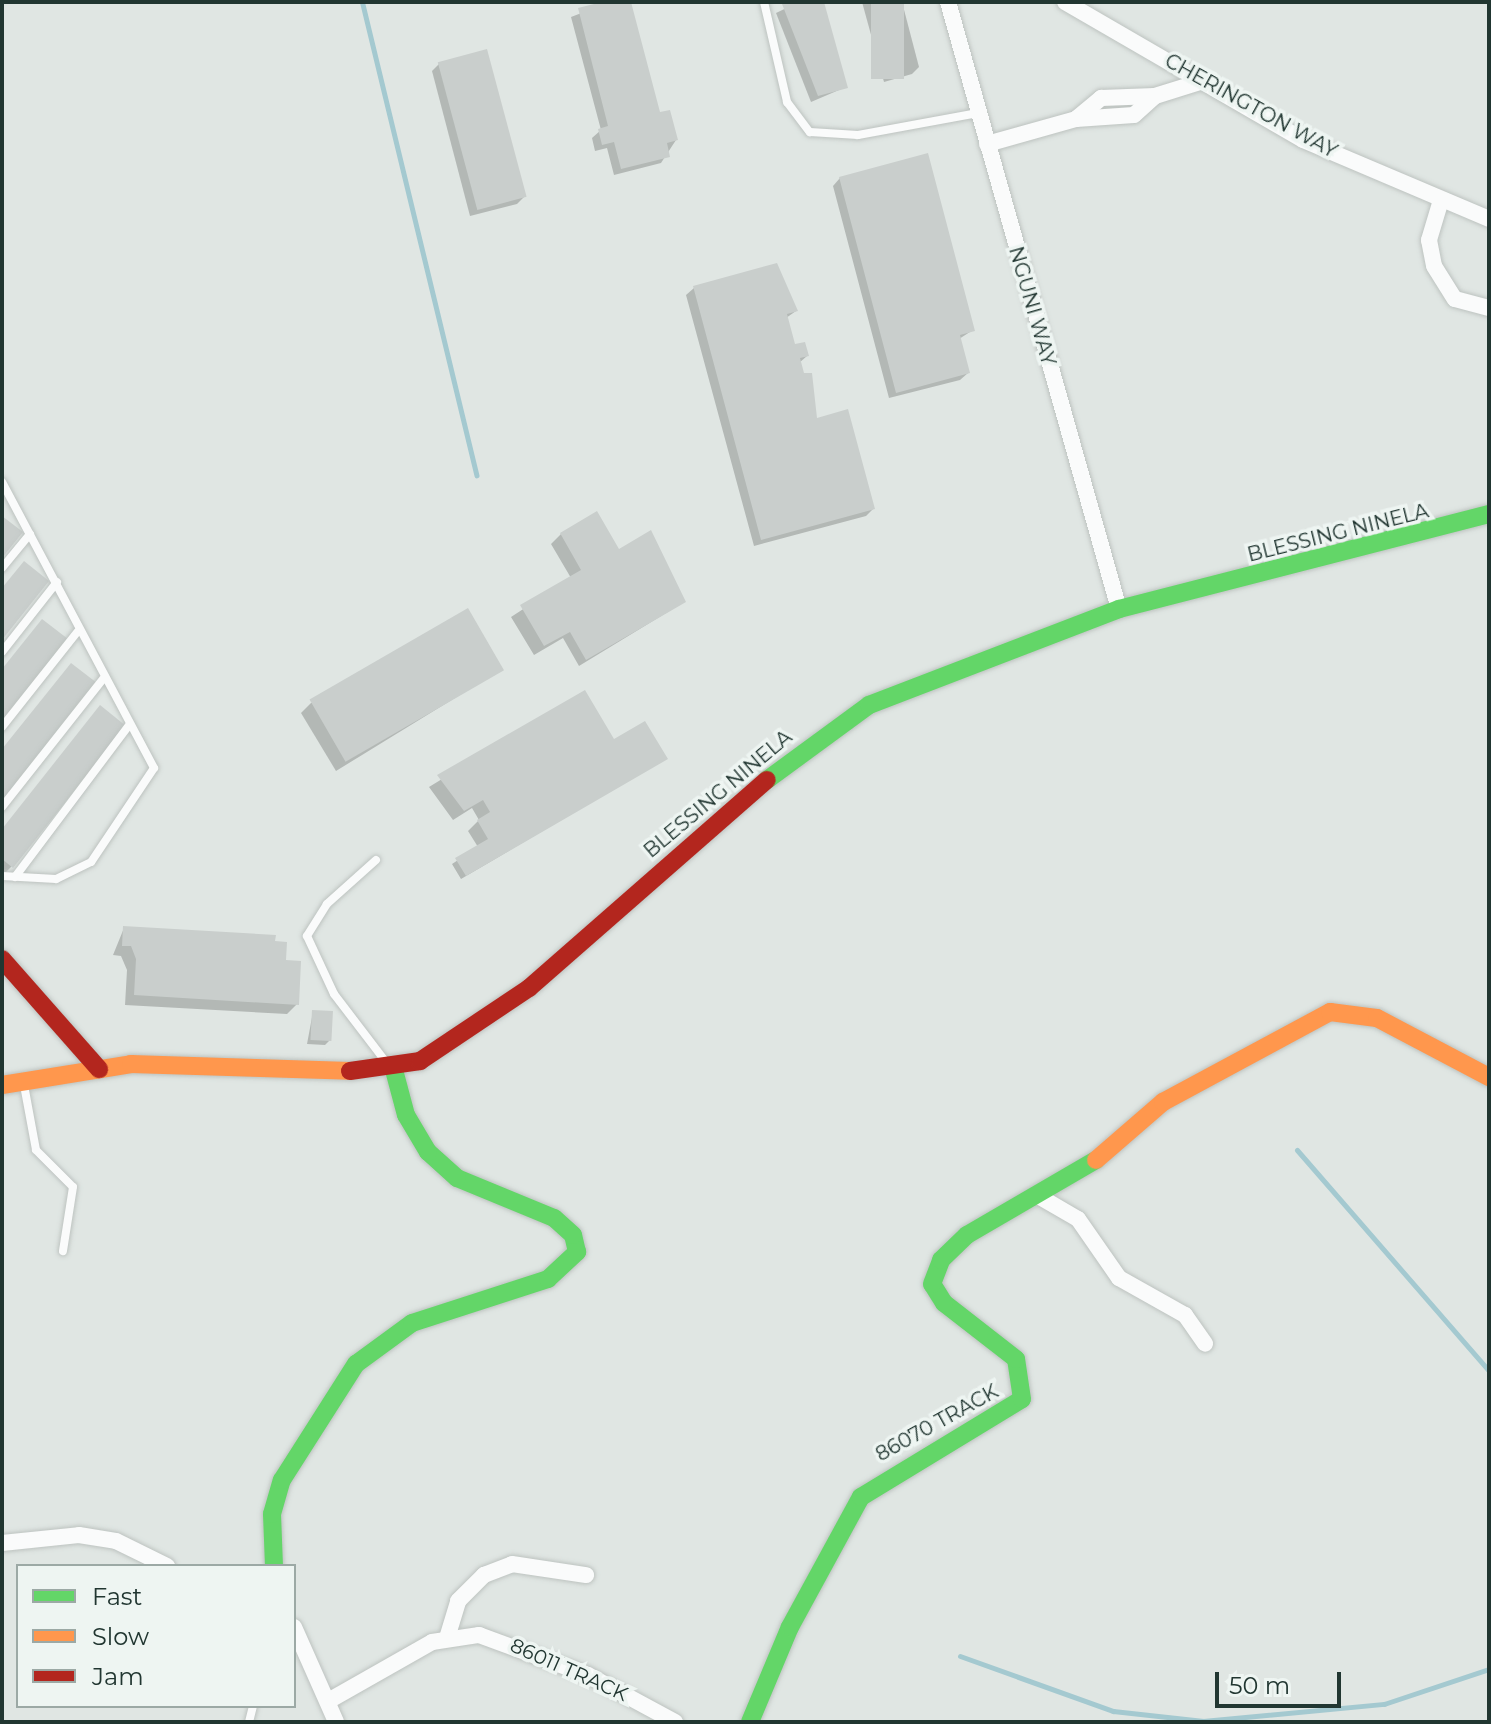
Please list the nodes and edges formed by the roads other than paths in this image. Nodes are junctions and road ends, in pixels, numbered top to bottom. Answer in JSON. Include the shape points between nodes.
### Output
{"nodes":[{"id":1,"x":764,"y":2,"type":"edge"},
{"id":2,"x":948,"y":2,"type":"edge"},
{"id":3,"x":1065,"y":2,"type":"edge"},
{"id":4,"x":1203,"y":81,"type":"junction"},
{"id":5,"x":1155,"y":96,"type":"junction"},
{"id":6,"x":978,"y":113,"type":"junction"},
{"id":7,"x":1076,"y":119,"type":"junction"},
{"id":8,"x":987,"y":144,"type":"junction"},
{"id":9,"x":1441,"y":200,"type":"junction"},
{"id":10,"x":1489,"y":219,"type":"edge"},
{"id":11,"x":1489,"y":308,"type":"edge"},
{"id":12,"x":2,"y":483,"type":"edge"},
{"id":13,"x":1489,"y":514,"type":"edge"},
{"id":14,"x":30,"y":534,"type":"junction"},
{"id":15,"x":2,"y":568,"type":"edge"},
{"id":16,"x":57,"y":582,"type":"junction"},
{"id":17,"x":1119,"y":609,"type":"junction"},
{"id":18,"x":78,"y":631,"type":"junction"},
{"id":19,"x":2,"y":652,"type":"edge"},
{"id":20,"x":103,"y":679,"type":"junction"},
{"id":21,"x":129,"y":725,"type":"junction"},
{"id":22,"x":2,"y":727,"type":"edge"},
{"id":23,"x":2,"y":807,"type":"edge"},
{"id":24,"x":376,"y":860,"type":"dead end"},
{"id":25,"x":2,"y":876,"type":"edge"},
{"id":26,"x":15,"y":877,"type":"junction"},
{"id":27,"x":2,"y":959,"type":"edge"},
{"id":28,"x":99,"y":1069,"type":"junction"},
{"id":29,"x":394,"y":1070,"type":"junction"},
{"id":30,"x":1489,"y":1077,"type":"edge"},
{"id":31,"x":24,"y":1084,"type":"junction"},
{"id":32,"x":2,"y":1085,"type":"edge"},
{"id":33,"x":1040,"y":1197,"type":"junction"},
{"id":34,"x":63,"y":1251,"type":"dead end"},
{"id":35,"x":1205,"y":1344,"type":"dead end"},
{"id":36,"x":2,"y":1543,"type":"edge"},
{"id":37,"x":163,"y":1564,"type":"edge"},
{"id":38,"x":274,"y":1564,"type":"edge"},
{"id":39,"x":586,"y":1575,"type":"dead end"},
{"id":40,"x":296,"y":1634,"type":"edge"},
{"id":41,"x":447,"y":1638,"type":"junction"},
{"id":42,"x":330,"y":1700,"type":"junction"},
{"id":43,"x":336,"y":1722,"type":"edge"},
{"id":44,"x":675,"y":1722,"type":"edge"},
{"id":45,"x":750,"y":1722,"type":"edge"}],
"edges":[{"from":1,"to":6,"type":"lane","via":[[787,102],[810,132],[858,135]]},
{"from":2,"to":6,"type":"street","name":"NGUNI WAY"},
{"from":3,"to":4,"type":"street","name":"CHERINGTON WAY"},
{"from":4,"to":5,"type":"street"},
{"from":4,"to":9,"type":"street","name":"CHERINGTON WAY","via":[[1303,140]]},
{"from":5,"to":7,"type":"street","via":[[1134,115]]},
{"from":5,"to":7,"type":"street","via":[[1101,98]]},
{"from":6,"to":8,"type":"street","name":"NGUNI WAY"},
{"from":7,"to":8,"type":"street"},
{"from":8,"to":17,"type":"street","name":"NGUNI WAY"},
{"from":9,"to":10,"type":"street","name":"CHERINGTON WAY"},
{"from":9,"to":11,"type":"street","via":[[1429,240],[1434,266],[1455,299]]},
{"from":12,"to":14,"type":"lane"},
{"from":13,"to":17,"type":"street","name":"BLESSING NINELA"},
{"from":14,"to":15,"type":"lane"},
{"from":14,"to":16,"type":"lane"},
{"from":16,"to":18,"type":"lane"},
{"from":16,"to":19,"type":"lane"},
{"from":17,"to":29,"type":"street","name":"BLESSING NINELA","via":[[869,705],[790,759],[529,988],[440,1050]]},
{"from":18,"to":20,"type":"lane"},
{"from":18,"to":22,"type":"lane"},
{"from":20,"to":21,"type":"lane"},
{"from":20,"to":23,"type":"lane"},
{"from":21,"to":26,"type":"lane"},
{"from":21,"to":26,"type":"lane","via":[[154,768],[129,812],[72,875]]},
{"from":24,"to":29,"type":"lane","via":[[327,904],[307,936],[308,952],[347,1015]]},
{"from":25,"to":26,"type":"lane"},
{"from":27,"to":28,"type":"street"},
{"from":28,"to":29,"type":"street","name":"BLESSING NINELA"},
{"from":28,"to":31,"type":"street","name":"BLESSING NINELA"},
{"from":29,"to":38,"type":"street","via":[[406,1115],[428,1152],[457,1178],[554,1218],[573,1235],[577,1252],[548,1279],[412,1323],[356,1364],[282,1480],[272,1514]]},
{"from":30,"to":33,"type":"street","via":[[1377,1018],[1330,1012],[1163,1102]]},
{"from":31,"to":32,"type":"street","name":"BLESSING NINELA"},
{"from":31,"to":34,"type":"lane","via":[[37,1152],[73,1187]]},
{"from":33,"to":35,"type":"street","via":[[1078,1219],[1119,1278],[1185,1315]]},
{"from":33,"to":45,"type":"street","name":"86070 TRACK","via":[[967,1235],[935,1269],[937,1296],[1016,1359],[1022,1399],[861,1497],[790,1627]]},
{"from":36,"to":37,"type":"street","via":[[79,1535],[116,1541]]},
{"from":39,"to":41,"type":"street","via":[[512,1564],[484,1575],[458,1601]]},
{"from":40,"to":42,"type":"street"},
{"from":41,"to":42,"type":"street","name":"86011 TRACK"},
{"from":41,"to":44,"type":"street","name":"86011 TRACK","via":[[479,1635],[521,1646]]},
{"from":42,"to":43,"type":"street"}]}
